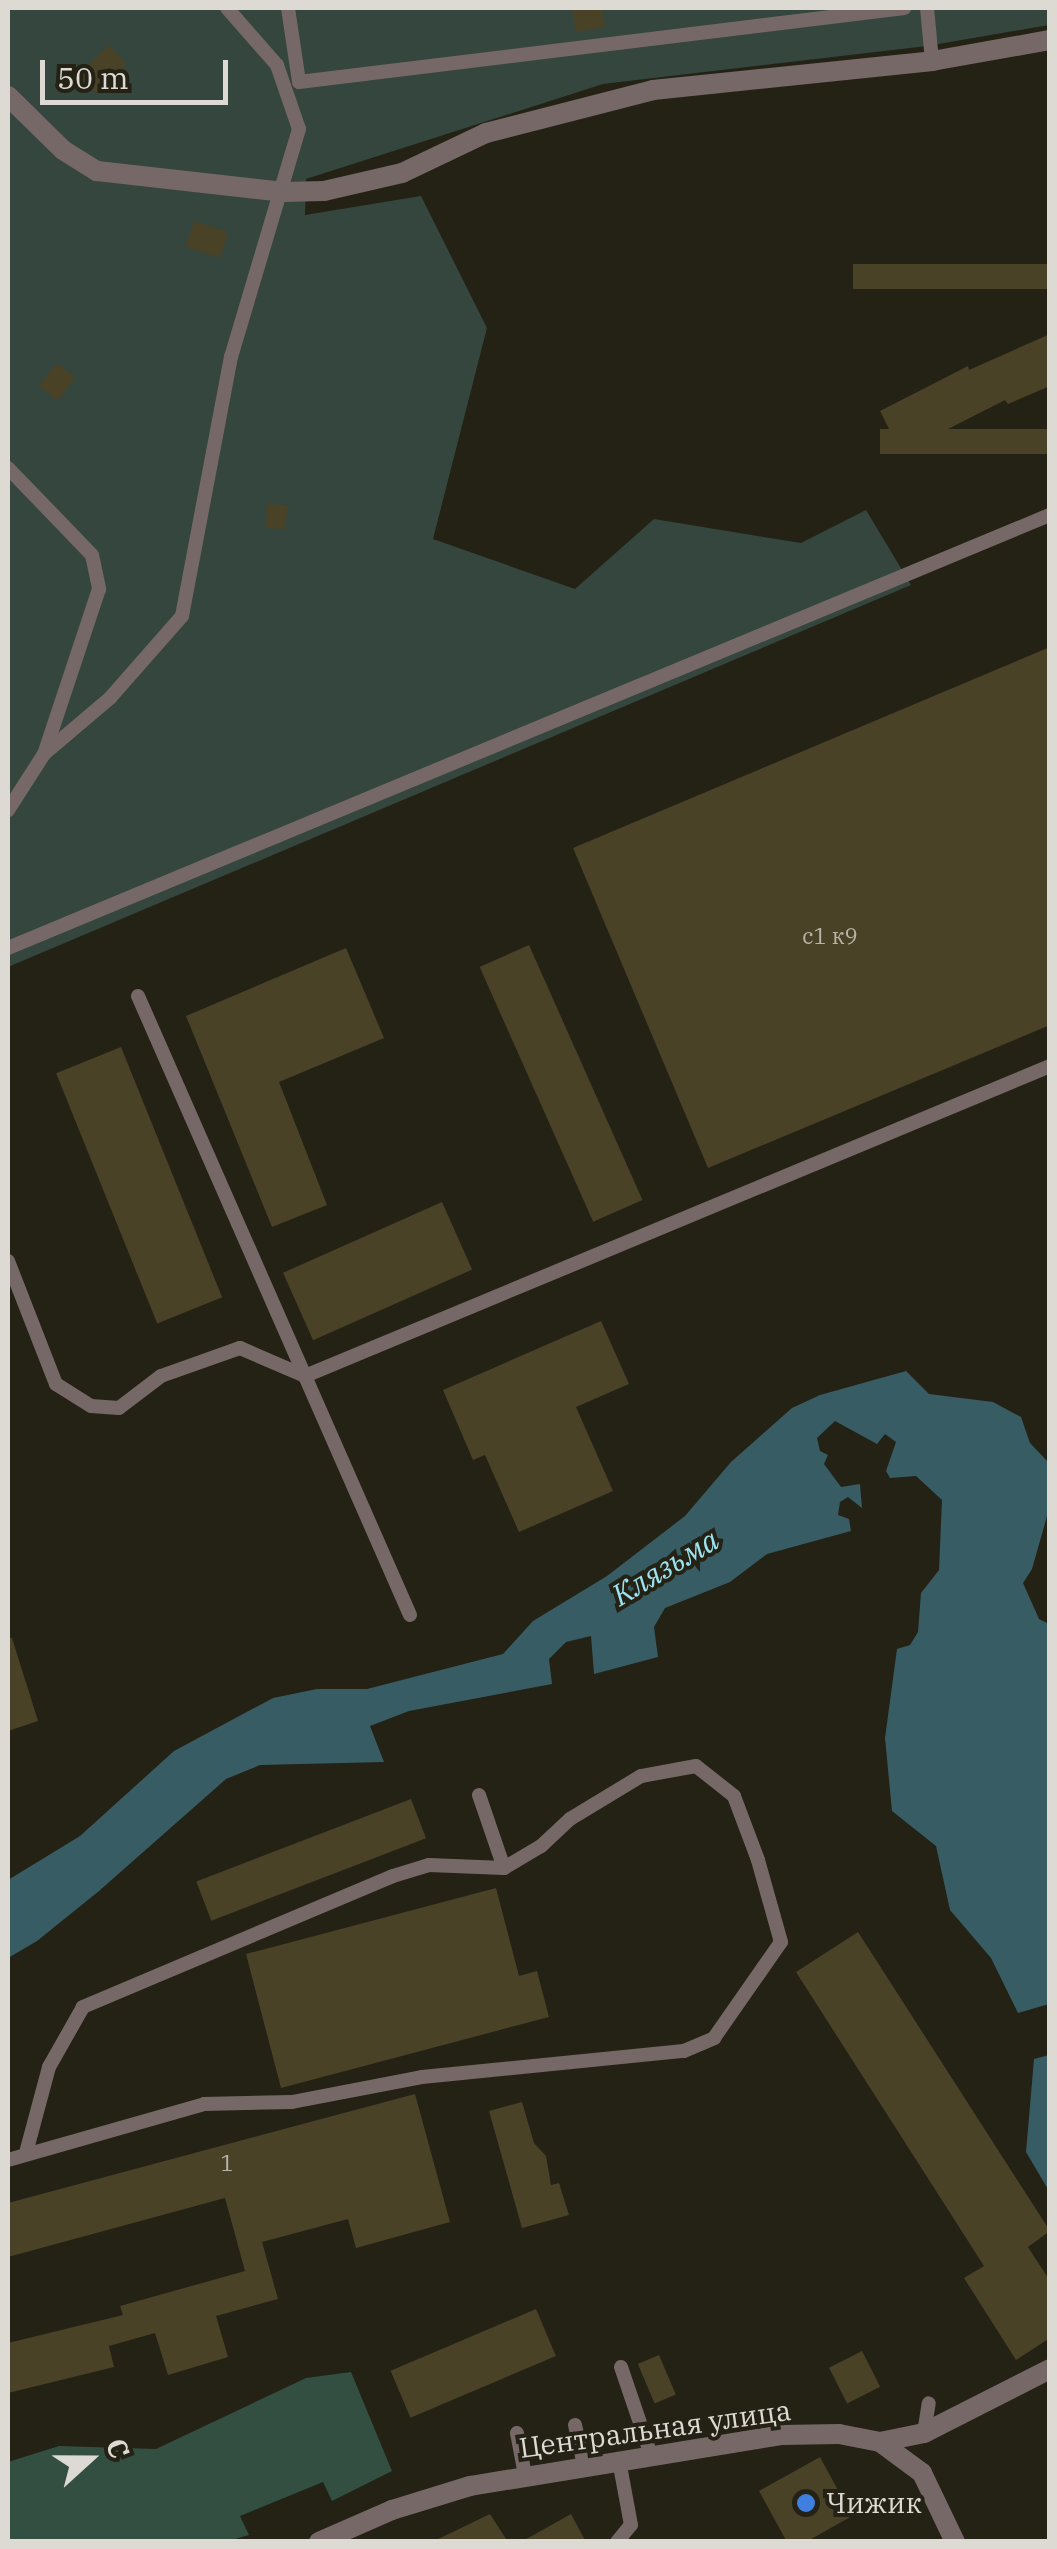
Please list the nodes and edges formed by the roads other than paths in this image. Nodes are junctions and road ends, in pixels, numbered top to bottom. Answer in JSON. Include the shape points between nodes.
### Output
{"nodes":[{"id":1,"x":227,"y":8,"type":"edge"},
{"id":2,"x":288,"y":8,"type":"edge"},
{"id":3,"x":904,"y":8,"type":"edge"},
{"id":4,"x":927,"y":8,"type":"edge"},
{"id":5,"x":1050,"y":40,"type":"edge"},
{"id":6,"x":296,"y":60,"type":"junction"},
{"id":7,"x":932,"y":60,"type":"junction"},
{"id":8,"x":277,"y":65,"type":"junction"},
{"id":9,"x":8,"y":96,"type":"edge"},
{"id":10,"x":283,"y":192,"type":"junction"},
{"id":11,"x":8,"y":468,"type":"edge"},
{"id":12,"x":1050,"y":514,"type":"edge"},
{"id":13,"x":44,"y":754,"type":"junction"},
{"id":14,"x":8,"y":810,"type":"edge"},
{"id":15,"x":8,"y":948,"type":"edge"},
{"id":16,"x":138,"y":996,"type":"dead end"},
{"id":17,"x":1050,"y":1066,"type":"edge"},
{"id":18,"x":8,"y":1260,"type":"edge"},
{"id":19,"x":305,"y":1376,"type":"junction"},
{"id":20,"x":410,"y":1615,"type":"dead end"},
{"id":21,"x":479,"y":1795,"type":"dead end"},
{"id":22,"x":504,"y":1868,"type":"junction"},
{"id":23,"x":26,"y":2153,"type":"junction"},
{"id":24,"x":8,"y":2160,"type":"edge"},
{"id":25,"x":620,"y":2366,"type":"dead end"},
{"id":26,"x":1050,"y":2369,"type":"edge"},
{"id":27,"x":930,"y":2402,"type":"dead end"},
{"id":28,"x":575,"y":2426,"type":"dead end"},
{"id":29,"x":518,"y":2433,"type":"dead end"},
{"id":30,"x":924,"y":2434,"type":"junction"},
{"id":31,"x":880,"y":2442,"type":"junction"},
{"id":32,"x":651,"y":2455,"type":"junction"},
{"id":33,"x":619,"y":2460,"type":"junction"},
{"id":34,"x":584,"y":2465,"type":"junction"},
{"id":35,"x":525,"y":2476,"type":"junction"},
{"id":36,"x":319,"y":2542,"type":"edge"},
{"id":37,"x":617,"y":2542,"type":"edge"},
{"id":38,"x":955,"y":2542,"type":"edge"}],
"edges":[{"from":1,"to":8,"type":"lane"},
{"from":2,"to":6,"type":"lane"},
{"from":3,"to":6,"type":"lane","via":[[299,82]]},
{"from":4,"to":7,"type":"lane"},
{"from":5,"to":7,"type":"street"},
{"from":6,"to":8,"type":"lane"},
{"from":7,"to":10,"type":"street","via":[[653,90],[486,132],[402,174],[324,191]]},
{"from":8,"to":10,"type":"lane","via":[[299,128]]},
{"from":9,"to":10,"type":"street","via":[[63,150],[97,171]]},
{"from":10,"to":13,"type":"lane","via":[[231,357],[182,616],[110,698]]},
{"from":11,"to":13,"type":"lane","via":[[92,555],[99,589]]},
{"from":12,"to":15,"type":"lane"},
{"from":13,"to":14,"type":"lane"},
{"from":16,"to":19,"type":"lane"},
{"from":17,"to":19,"type":"lane"},
{"from":18,"to":19,"type":"lane","via":[[56,1384],[91,1406],[118,1408],[161,1376],[240,1348]]},
{"from":19,"to":20,"type":"lane"},
{"from":21,"to":22,"type":"lane"},
{"from":22,"to":23,"type":"lane","via":[[429,1865],[394,1876],[83,2007],[49,2067]]},
{"from":22,"to":23,"type":"lane","via":[[641,1776],[696,1766],[734,1796],[781,1942],[714,2038],[684,2052],[422,2077],[292,2102],[204,2104]]},
{"from":23,"to":24,"type":"lane"},
{"from":25,"to":32,"type":"lane"},
{"from":26,"to":30,"type":"street"},
{"from":27,"to":30,"type":"lane"},
{"from":28,"to":34,"type":"lane"},
{"from":29,"to":35,"type":"lane"},
{"from":30,"to":31,"type":"street"},
{"from":31,"to":32,"type":"street","name":"Центральная улица","via":[[838,2434],[780,2435]]},
{"from":31,"to":38,"type":"street","name":"Центральная улица","via":[[922,2473]]},
{"from":32,"to":33,"type":"street","name":"Центральная улица"},
{"from":33,"to":34,"type":"street","name":"Центральная улица"},
{"from":33,"to":37,"type":"lane","via":[[631,2525]]},
{"from":34,"to":35,"type":"street","name":"Центральная улица"},
{"from":35,"to":36,"type":"street","name":"Центральная улица","via":[[392,2510]]}]}
